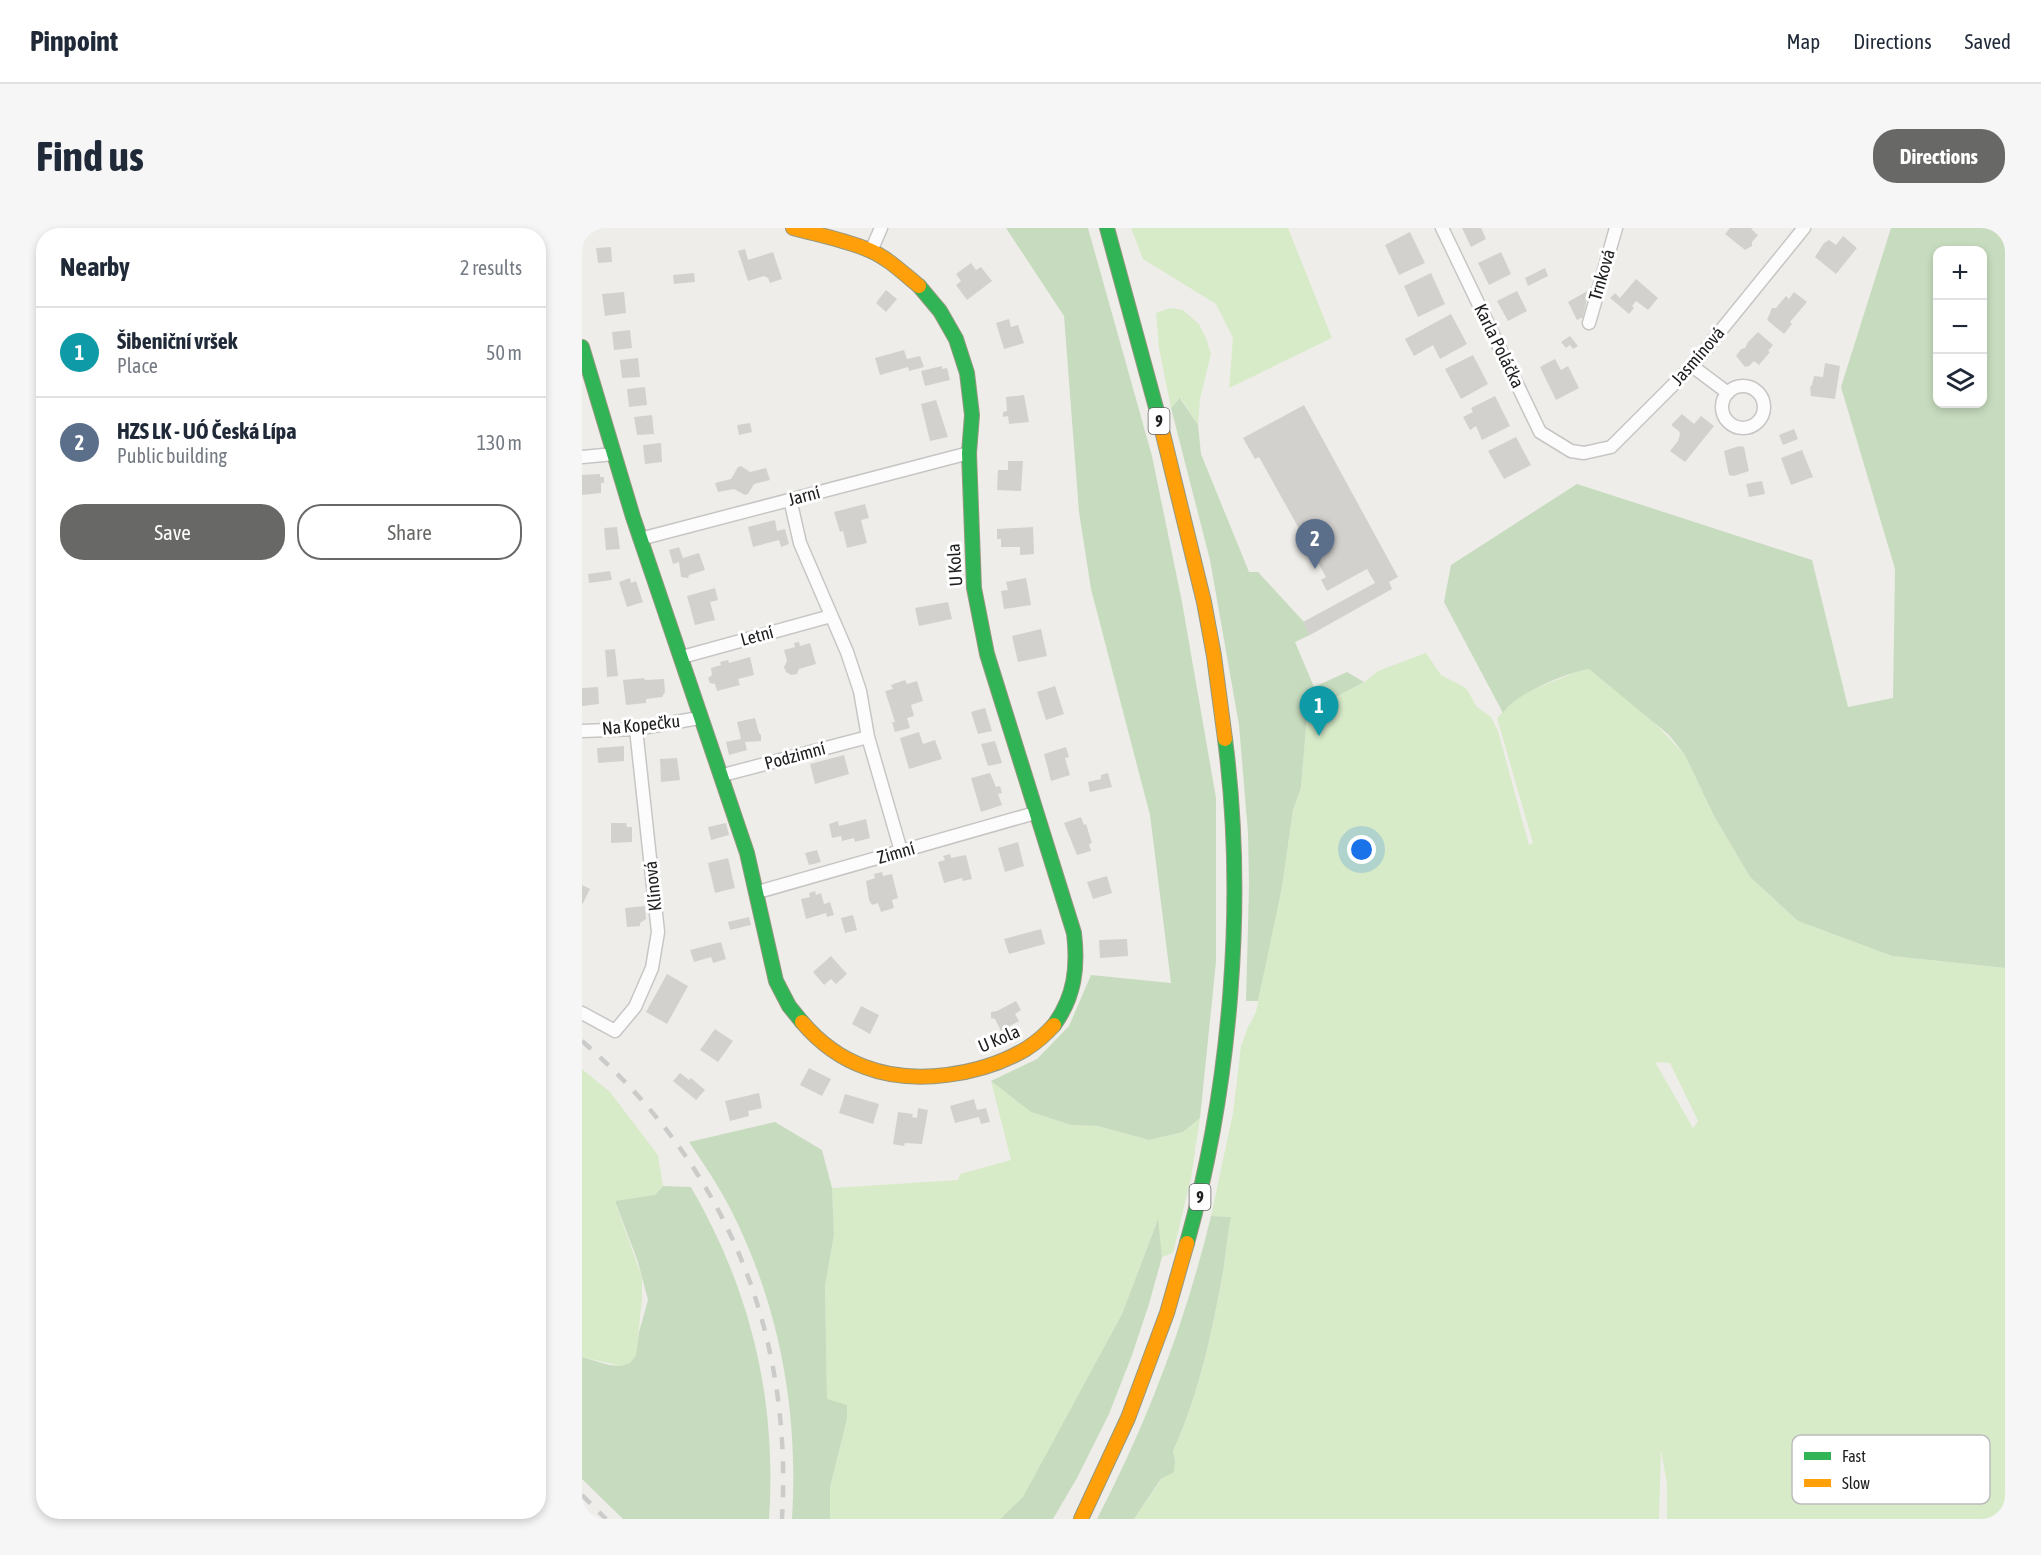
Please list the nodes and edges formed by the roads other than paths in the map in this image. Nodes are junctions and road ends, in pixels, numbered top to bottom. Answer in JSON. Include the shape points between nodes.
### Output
{"nodes":[{"id":1,"x":793,"y":228,"type":"edge"},
{"id":2,"x":881,"y":228,"type":"edge"},
{"id":3,"x":1107,"y":228,"type":"edge"},
{"id":4,"x":1442,"y":228,"type":"edge"},
{"id":5,"x":1616,"y":228,"type":"edge"},
{"id":6,"x":1804,"y":228,"type":"edge"},
{"id":7,"x":871,"y":251,"type":"junction"},
{"id":8,"x":1589,"y":323,"type":"dead end"},
{"id":9,"x":582,"y":347,"type":"edge"},
{"id":10,"x":1692,"y":366,"type":"junction"},
{"id":11,"x":1728,"y":393,"type":"dead end"},
{"id":12,"x":1571,"y":451,"type":"joint"},
{"id":13,"x":969,"y":453,"type":"junction"},
{"id":14,"x":614,"y":454,"type":"junction"},
{"id":15,"x":582,"y":457,"type":"edge"},
{"id":16,"x":790,"y":500,"type":"junction"},
{"id":17,"x":640,"y":539,"type":"junction"},
{"id":18,"x":831,"y":616,"type":"junction"},
{"id":19,"x":682,"y":657,"type":"junction"},
{"id":20,"x":699,"y":718,"type":"junction"},
{"id":21,"x":636,"y":729,"type":"junction"},
{"id":22,"x":582,"y":730,"type":"edge"},
{"id":23,"x":868,"y":737,"type":"junction"},
{"id":24,"x":723,"y":775,"type":"junction"},
{"id":25,"x":1035,"y":813,"type":"junction"},
{"id":26,"x":901,"y":851,"type":"junction"},
{"id":27,"x":758,"y":892,"type":"junction"},
{"id":28,"x":582,"y":1013,"type":"edge"},
{"id":29,"x":1081,"y":1519,"type":"edge"}],
"edges":[{"from":1,"to":7,"type":"street","name":"U Kola"},
{"from":2,"to":7,"type":"street"},
{"from":3,"to":29,"type":"street","number":"9","via":[[1175,482],[1214,655],[1232,807],[1234,919],[1219,1092],[1192,1230],[1134,1406]]},
{"from":4,"to":12,"type":"street","name":"Karla Poláčka","via":[[1540,432]]},
{"from":5,"to":8,"type":"street","name":"Trnková"},
{"from":6,"to":10,"type":"street","name":"Jasmínová"},
{"from":7,"to":13,"type":"street","name":"U Kola","via":[[921,288],[956,339],[967,372],[972,415]]},
{"from":9,"to":14,"type":"street","name":"U Kola"},
{"from":10,"to":11,"type":"street"},
{"from":10,"to":12,"type":"street","name":"Jasmínová","via":[[1611,447],[1584,453]]},
{"from":13,"to":16,"type":"street","name":"Jarní"},
{"from":13,"to":25,"type":"street","name":"U Kola","via":[[974,588],[987,654]]},
{"from":14,"to":15,"type":"street"},
{"from":14,"to":17,"type":"street","name":"U Kola"},
{"from":16,"to":17,"type":"street","name":"Jarní"},
{"from":16,"to":18,"type":"street","via":[[800,543]]},
{"from":17,"to":19,"type":"street","name":"U Kola"},
{"from":18,"to":19,"type":"street","name":"Letní"},
{"from":18,"to":23,"type":"street","via":[[860,691]]},
{"from":19,"to":20,"type":"street","name":"U Kola"},
{"from":20,"to":21,"type":"street","name":"Na Kopečku"},
{"from":20,"to":24,"type":"street","name":"U Kola"},
{"from":21,"to":22,"type":"street","name":"Na Kopečku"},
{"from":21,"to":28,"type":"street","name":"Klínová","via":[[658,932],[652,969],[635,1007],[615,1031]]},
{"from":23,"to":24,"type":"street","name":"Podzimní"},
{"from":23,"to":26,"type":"street"},
{"from":24,"to":27,"type":"street","name":"U Kola"},
{"from":25,"to":26,"type":"street","name":"Zimní"},
{"from":25,"to":27,"type":"street","name":"U Kola","via":[[1074,933],[1077,961],[1073,988],[1061,1015],[1044,1037],[1025,1051],[992,1065],[904,1076],[844,1058],[819,1040],[803,1025],[776,981]]},
{"from":26,"to":27,"type":"street","name":"Zimní"}]}
